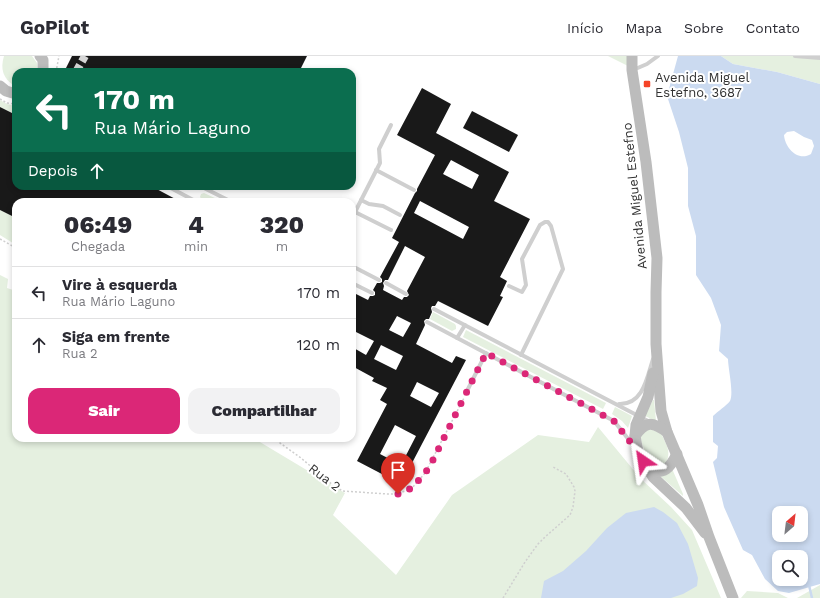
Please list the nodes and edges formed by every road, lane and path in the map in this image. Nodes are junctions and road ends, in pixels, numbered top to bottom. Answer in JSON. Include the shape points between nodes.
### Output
{"nodes":[{"id":1,"x":40,"y":56,"type":"edge"},
{"id":2,"x":59,"y":56,"type":"edge"},
{"id":3,"x":632,"y":56,"type":"edge"},
{"id":4,"x":658,"y":56,"type":"edge"},
{"id":5,"x":796,"y":56,"type":"edge"},
{"id":6,"x":820,"y":58,"type":"edge"},
{"id":7,"x":43,"y":68,"type":"edge"},
{"id":8,"x":57,"y":68,"type":"edge"},
{"id":9,"x":632,"y":70,"type":"junction"},
{"id":10,"x":0,"y":86,"type":"edge"},
{"id":11,"x":12,"y":93,"type":"edge"},
{"id":12,"x":0,"y":99,"type":"edge"},
{"id":13,"x":12,"y":104,"type":"edge"},
{"id":14,"x":391,"y":125,"type":"dead end"},
{"id":15,"x":376,"y":170,"type":"junction"},
{"id":16,"x":174,"y":190,"type":"edge"},
{"id":17,"x":208,"y":190,"type":"edge"},
{"id":18,"x":414,"y":190,"type":"dead end"},
{"id":19,"x":190,"y":198,"type":"edge"},
{"id":20,"x":223,"y":198,"type":"edge"},
{"id":21,"x":361,"y":200,"type":"junction"},
{"id":22,"x":356,"y":210,"type":"edge"},
{"id":23,"x":356,"y":212,"type":"edge"},
{"id":24,"x":400,"y":215,"type":"dead end"},
{"id":25,"x":392,"y":230,"type":"dead end"},
{"id":26,"x":0,"y":239,"type":"edge"},
{"id":27,"x":12,"y":246,"type":"edge"},
{"id":28,"x":356,"y":268,"type":"edge"},
{"id":29,"x":378,"y":280,"type":"dead end"},
{"id":30,"x":386,"y":284,"type":"dead end"},
{"id":31,"x":356,"y":285,"type":"edge"},
{"id":32,"x":509,"y":286,"type":"dead end"},
{"id":33,"x":372,"y":293,"type":"dead end"},
{"id":34,"x":406,"y":294,"type":"dead end"},
{"id":35,"x":434,"y":309,"type":"dead end"},
{"id":36,"x":427,"y":322,"type":"dead end"},
{"id":37,"x":465,"y":325,"type":"junction"},
{"id":38,"x":457,"y":338,"type":"junction"},
{"id":39,"x":656,"y":344,"type":"junction"},
{"id":40,"x":486,"y":353,"type":"junction"},
{"id":41,"x":521,"y":355,"type":"junction"},
{"id":42,"x":654,"y":359,"type":"junction"},
{"id":43,"x":466,"y":393,"type":"joint"},
{"id":44,"x":617,"y":404,"type":"junction"},
{"id":45,"x":639,"y":416,"type":"junction"},
{"id":46,"x":654,"y":424,"type":"junction"},
{"id":47,"x":667,"y":432,"type":"junction"},
{"id":48,"x":635,"y":436,"type":"junction"},
{"id":49,"x":279,"y":442,"type":"edge"},
{"id":50,"x":638,"y":452,"type":"junction"},
{"id":51,"x":677,"y":454,"type":"junction"},
{"id":52,"x":553,"y":467,"type":"dead end"},
{"id":53,"x":648,"y":471,"type":"junction"},
{"id":54,"x":709,"y":537,"type":"junction"},
{"id":55,"x":503,"y":598,"type":"edge"},
{"id":56,"x":733,"y":598,"type":"edge"}],
"edges":[{"from":1,"to":7,"type":"main road"},
{"from":2,"to":8,"type":"path"},
{"from":3,"to":9,"type":"main road","name":"Avenida Miguel Estefno"},
{"from":4,"to":9,"type":"lane"},
{"from":5,"to":6,"type":"lane"},
{"from":9,"to":39,"type":"main road","name":"Avenida Miguel Estefno","via":[[657,258]]},
{"from":10,"to":11,"type":"main road"},
{"from":12,"to":13,"type":"path"},
{"from":14,"to":15,"type":"lane","via":[[379,149],[381,161]]},
{"from":15,"to":18,"type":"lane"},
{"from":15,"to":21,"type":"lane"},
{"from":16,"to":19,"type":"lane"},
{"from":17,"to":20,"type":"lane"},
{"from":21,"to":22,"type":"lane"},
{"from":21,"to":24,"type":"lane","via":[[383,206]]},
{"from":23,"to":25,"type":"lane"},
{"from":26,"to":27,"type":"path"},
{"from":28,"to":29,"type":"lane"},
{"from":30,"to":34,"type":"lane"},
{"from":31,"to":33,"type":"lane"},
{"from":32,"to":41,"type":"lane","via":[[522,292],[526,285],[522,259],[540,225],[548,222],[563,269]]},
{"from":35,"to":37,"type":"lane"},
{"from":36,"to":38,"type":"lane"},
{"from":37,"to":38,"type":"lane"},
{"from":37,"to":41,"type":"lane"},
{"from":38,"to":40,"type":"lane"},
{"from":39,"to":42,"type":"main road","name":"Avenida Miguel Estefno"},
{"from":39,"to":47,"type":"main road","name":"Avenida Miguel Estefno","via":[[661,411]]},
{"from":40,"to":43,"type":"lane"},
{"from":40,"to":50,"type":"lane","via":[[614,421]]},
{"from":41,"to":44,"type":"lane"},
{"from":42,"to":44,"type":"lane","via":[[636,400],[624,405]]},
{"from":42,"to":45,"type":"main road","name":"Avenida Miguel Estefno","via":[[651,388]]},
{"from":43,"to":49,"type":"path","name":"Rua 2","via":[[425,473],[412,488],[398,494],[343,491]]},
{"from":44,"to":45,"type":"lane"},
{"from":45,"to":46,"type":"lane"},
{"from":45,"to":48,"type":"main road","name":"Avenida Miguel Estefno"},
{"from":46,"to":47,"type":"main road"},
{"from":46,"to":48,"type":"main road","via":[[643,426]]},
{"from":47,"to":51,"type":"main road","name":"Avenida Miguel Estefno"},
{"from":48,"to":50,"type":"main road","name":"Avenida Miguel Estefno"},
{"from":50,"to":53,"type":"main road","name":"Avenida Miguel Estefno"},
{"from":51,"to":53,"type":"main road","via":[[666,470]]},
{"from":51,"to":54,"type":"main road","name":"Avenida Miguel Estefno"},
{"from":52,"to":55,"type":"path","via":[[566,474],[575,491],[572,511],[566,520],[538,544]]},
{"from":53,"to":54,"type":"main road","name":"Avenida Miguel Estefno","via":[[686,508]]},
{"from":54,"to":56,"type":"main road","name":"Avenida Miguel Estefno"}]}
